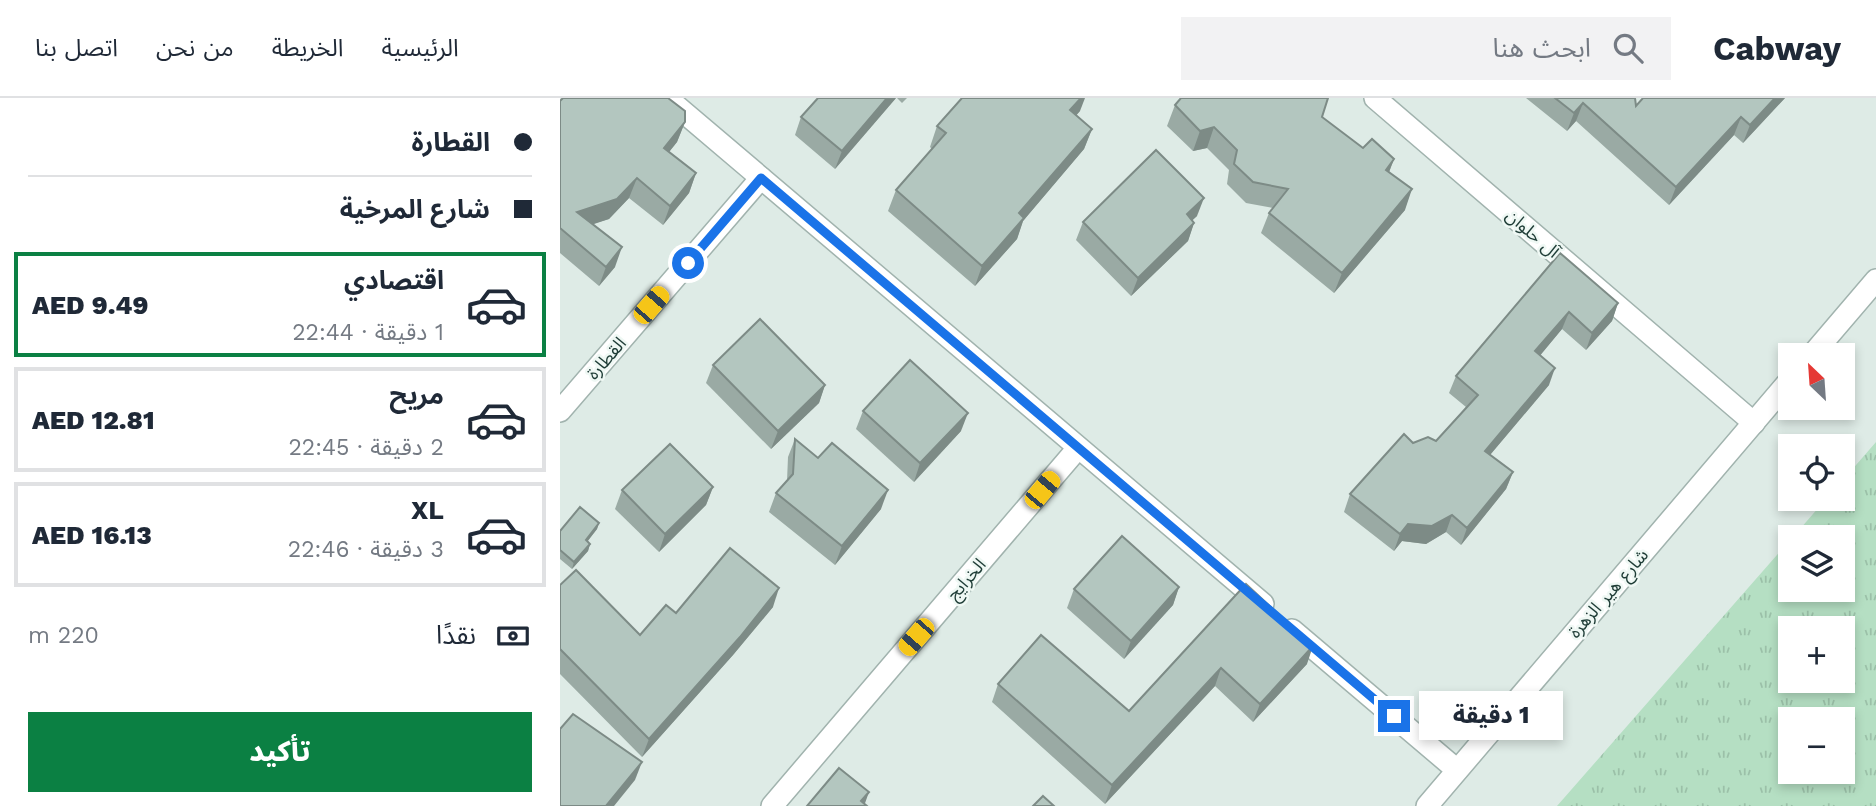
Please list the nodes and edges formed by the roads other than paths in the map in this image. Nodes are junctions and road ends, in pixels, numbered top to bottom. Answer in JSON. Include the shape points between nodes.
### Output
{"nodes":[{"id":1,"x":667,"y":98,"type":"edge"},
{"id":2,"x":1376,"y":98,"type":"edge"},
{"id":3,"x":761,"y":178,"type":"junction"},
{"id":4,"x":1876,"y":280,"type":"edge"},
{"id":5,"x":1822,"y":343,"type":"edge"},
{"id":6,"x":1778,"y":394,"type":"edge"},
{"id":7,"x":560,"y":411,"type":"edge"},
{"id":8,"x":1754,"y":423,"type":"junction"},
{"id":9,"x":1078,"y":448,"type":"junction"},
{"id":10,"x":1457,"y":770,"type":"junction"},
{"id":11,"x":772,"y":806,"type":"edge"},
{"id":12,"x":1427,"y":806,"type":"edge"}],
"edges":[{"from":1,"to":3,"type":"street"},
{"from":2,"to":8,"type":"street","name":"آل حلوان"},
{"from":3,"to":7,"type":"street","name":"القطارة"},
{"from":3,"to":9,"type":"street"},
{"from":4,"to":5,"type":"street"},
{"from":6,"to":8,"type":"street","name":"شارع هير الزهرة"},
{"from":8,"to":10,"type":"street","name":"شارع هير الزهرة"},
{"from":9,"to":10,"type":"street"},
{"from":9,"to":11,"type":"street","name":"الخرايج"},
{"from":10,"to":12,"type":"street","name":"شارع هير الزهرة"}]}
